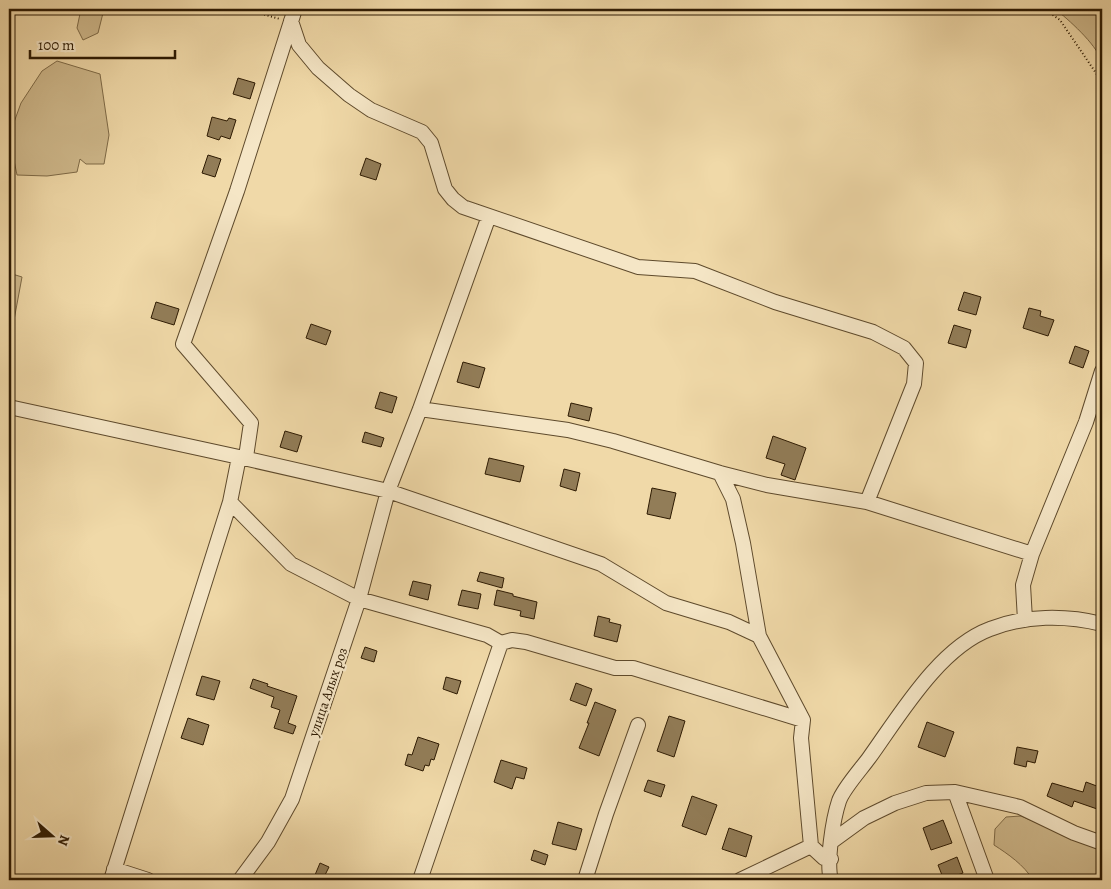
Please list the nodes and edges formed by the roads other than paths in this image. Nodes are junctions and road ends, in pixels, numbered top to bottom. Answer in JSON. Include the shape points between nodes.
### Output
{"nodes":[{"id":1,"x":292,"y":17,"type":"edge"},
{"id":2,"x":489,"y":216,"type":"junction"},
{"id":3,"x":1102,"y":371,"type":"edge"},
{"id":4,"x":9,"y":407,"type":"edge"},
{"id":5,"x":420,"y":409,"type":"junction"},
{"id":6,"x":243,"y":457,"type":"junction"},
{"id":7,"x":720,"y":473,"type":"junction"},
{"id":8,"x":388,"y":491,"type":"junction"},
{"id":9,"x":230,"y":502,"type":"junction"},
{"id":10,"x":867,"y":502,"type":"junction"},
{"id":11,"x":1032,"y":554,"type":"junction"},
{"id":12,"x":359,"y":599,"type":"junction"},
{"id":13,"x":1025,"y":620,"type":"junction"},
{"id":14,"x":1102,"y":624,"type":"edge"},
{"id":15,"x":758,"y":636,"type":"junction"},
{"id":16,"x":501,"y":643,"type":"junction"},
{"id":17,"x":803,"y":720,"type":"junction"},
{"id":18,"x":638,"y":725,"type":"dead end"},
{"id":19,"x":955,"y":792,"type":"junction"},
{"id":20,"x":831,"y":842,"type":"junction"},
{"id":21,"x":1102,"y":843,"type":"edge"},
{"id":22,"x":812,"y":846,"type":"junction"},
{"id":23,"x":831,"y":859,"type":"junction"},
{"id":24,"x":112,"y":875,"type":"edge"},
{"id":25,"x":148,"y":880,"type":"edge"},
{"id":26,"x":240,"y":880,"type":"edge"},
{"id":27,"x":420,"y":880,"type":"edge"},
{"id":28,"x":585,"y":880,"type":"edge"},
{"id":29,"x":740,"y":880,"type":"edge"},
{"id":30,"x":831,"y":880,"type":"edge"},
{"id":31,"x":988,"y":880,"type":"edge"}],
"edges":[{"from":1,"to":2,"type":"street","via":[[299,45],[318,68],[371,110],[422,132],[431,143],[445,189],[452,199]]},
{"from":1,"to":6,"type":"street","via":[[237,191],[183,344],[251,423]]},
{"from":2,"to":5,"type":"street","name":"улица Алых роз"},
{"from":2,"to":10,"type":"street","via":[[638,267],[695,271],[775,302],[873,332],[904,348],[916,364],[914,384]]},
{"from":3,"to":11,"type":"street","via":[[1086,422]]},
{"from":4,"to":6,"type":"street"},
{"from":5,"to":7,"type":"street","via":[[568,430]]},
{"from":5,"to":8,"type":"street","name":"улица Алых роз"},
{"from":6,"to":8,"type":"street"},
{"from":6,"to":9,"type":"street"},
{"from":7,"to":10,"type":"street","via":[[767,485]]},
{"from":7,"to":15,"type":"street","via":[[733,499]]},
{"from":8,"to":12,"type":"street","name":"улица Алых роз"},
{"from":8,"to":15,"type":"street","via":[[601,564],[666,602],[729,622]]},
{"from":9,"to":12,"type":"street","via":[[291,564]]},
{"from":9,"to":24,"type":"street"},
{"from":10,"to":11,"type":"street"},
{"from":11,"to":13,"type":"street","via":[[1022,585]]},
{"from":12,"to":16,"type":"street","via":[[487,635]]},
{"from":12,"to":26,"type":"street","name":"улица Алых роз","via":[[292,799],[268,842]]},
{"from":13,"to":14,"type":"street","via":[[1037,617]]},
{"from":13,"to":20,"type":"street","via":[[990,629],[962,644],[928,676],[840,799]]},
{"from":15,"to":17,"type":"street"},
{"from":16,"to":17,"type":"street","via":[[512,640],[526,642],[615,668],[633,668]]},
{"from":16,"to":27,"type":"street"},
{"from":17,"to":22,"type":"street","via":[[801,738]]},
{"from":18,"to":28,"type":"street"},
{"from":19,"to":20,"type":"street","via":[[926,792],[895,802],[864,818]]},
{"from":19,"to":21,"type":"street","via":[[1020,807]]},
{"from":19,"to":31,"type":"street"},
{"from":20,"to":23,"type":"street"},
{"from":22,"to":23,"type":"street","via":[[824,858]]},
{"from":22,"to":29,"type":"street"},
{"from":23,"to":30,"type":"street"},
{"from":24,"to":25,"type":"street"}]}
